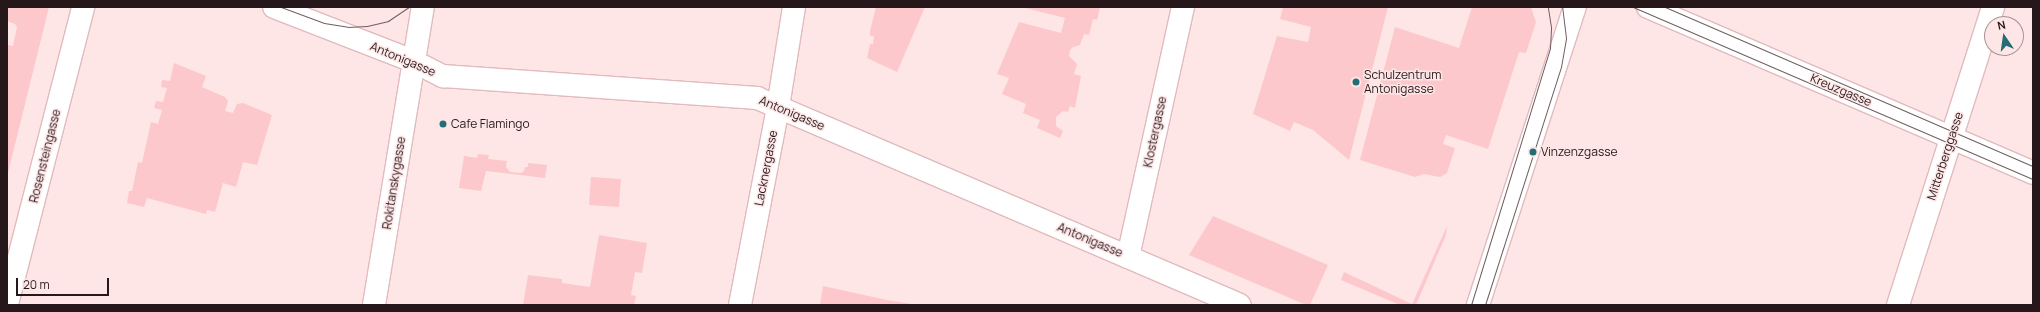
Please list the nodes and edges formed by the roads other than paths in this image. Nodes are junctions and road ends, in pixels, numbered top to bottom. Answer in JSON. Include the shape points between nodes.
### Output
{"nodes":[{"id":1,"x":83,"y":7,"type":"edge"},
{"id":2,"x":274,"y":7,"type":"edge"},
{"id":3,"x":423,"y":7,"type":"edge"},
{"id":4,"x":794,"y":7,"type":"edge"},
{"id":5,"x":1183,"y":7,"type":"edge"},
{"id":6,"x":1575,"y":7,"type":"edge"},
{"id":7,"x":1648,"y":7,"type":"edge"},
{"id":8,"x":1993,"y":7,"type":"edge"},
{"id":9,"x":413,"y":61,"type":"junction"},
{"id":10,"x":778,"y":107,"type":"junction"},
{"id":11,"x":1951,"y":137,"type":"junction"},
{"id":12,"x":2033,"y":173,"type":"edge"},
{"id":13,"x":1128,"y":257,"type":"junction"},
{"id":14,"x":7,"y":304,"type":"edge"},
{"id":15,"x":374,"y":305,"type":"edge"},
{"id":16,"x":740,"y":305,"type":"edge"},
{"id":17,"x":1240,"y":305,"type":"edge"},
{"id":18,"x":1478,"y":305,"type":"edge"},
{"id":19,"x":1898,"y":305,"type":"edge"}],
"edges":[{"from":1,"to":14,"type":"street","name":"Rosensteingasse"},
{"from":2,"to":9,"type":"street","name":"Antonigasse"},
{"from":3,"to":9,"type":"street","name":"Rokitanskygasse"},
{"from":4,"to":10,"type":"street","name":"Lacknergasse"},
{"from":5,"to":13,"type":"street","name":"Klostergasse"},
{"from":6,"to":18,"type":"street"},
{"from":7,"to":11,"type":"street","name":"Kreuzgasse"},
{"from":8,"to":11,"type":"street","name":"Mitterberggasse"},
{"from":9,"to":10,"type":"street","name":"Antonigasse","via":[[443,76],[757,98]]},
{"from":9,"to":15,"type":"street","name":"Rokitanskygasse"},
{"from":10,"to":13,"type":"street","name":"Antonigasse"},
{"from":10,"to":16,"type":"street","name":"Lacknergasse"},
{"from":11,"to":12,"type":"street","name":"Kreuzgasse"},
{"from":11,"to":19,"type":"street","name":"Mitterberggasse"},
{"from":13,"to":17,"type":"street","name":"Antonigasse"}]}
